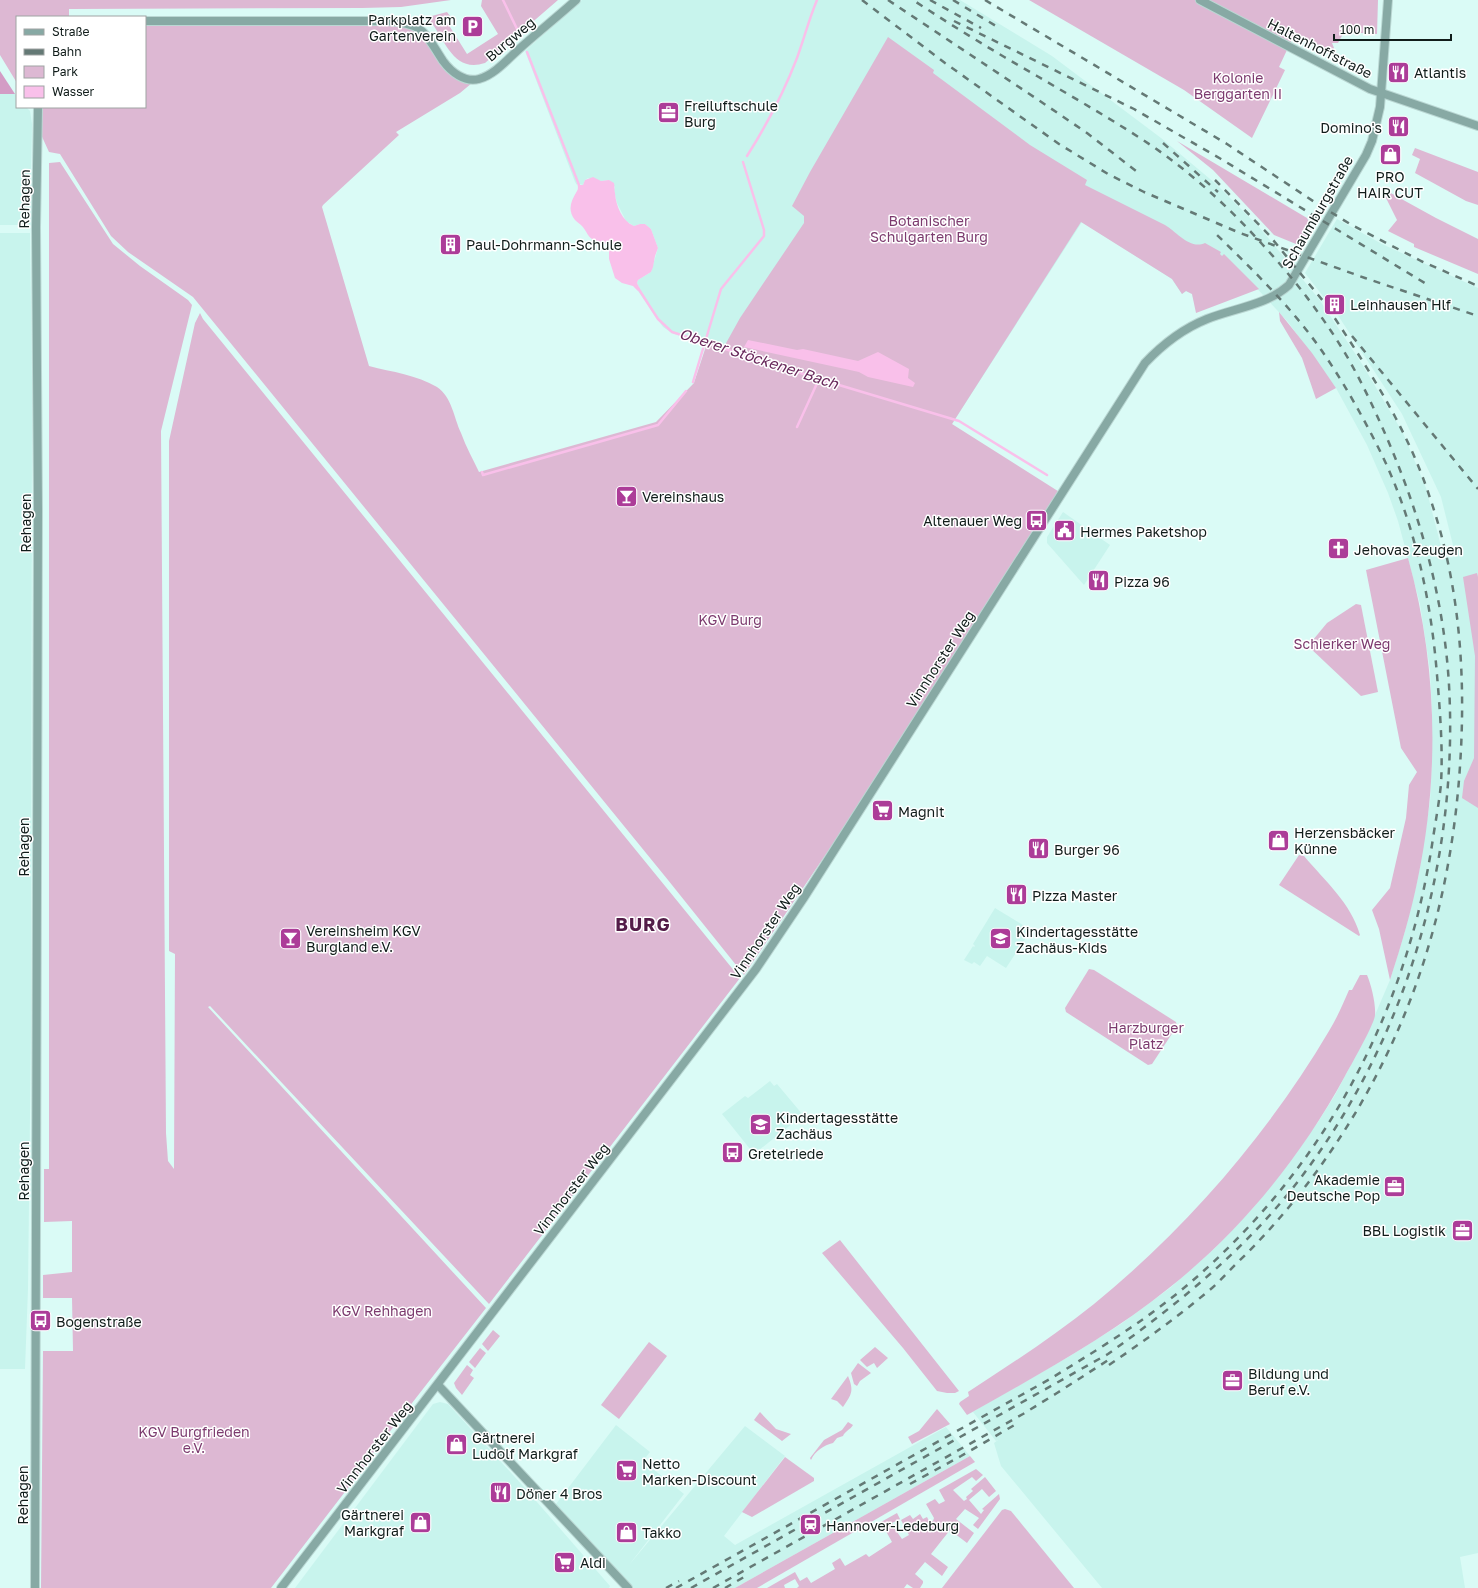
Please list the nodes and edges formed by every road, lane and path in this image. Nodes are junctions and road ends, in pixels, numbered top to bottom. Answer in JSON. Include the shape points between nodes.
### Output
{"nodes":[{"id":1,"x":576,"y":0,"type":"edge"},
{"id":2,"x":1200,"y":0,"type":"edge"},
{"id":3,"x":1388,"y":0,"type":"edge"},
{"id":4,"x":146,"y":21,"type":"edge"},
{"id":5,"x":1382,"y":93,"type":"junction"},
{"id":6,"x":38,"y":108,"type":"edge"},
{"id":7,"x":1478,"y":126,"type":"edge"},
{"id":8,"x":1260,"y":302,"type":"joint"},
{"id":9,"x":438,"y":1385,"type":"junction"},
{"id":10,"x":35,"y":1588,"type":"edge"},
{"id":11,"x":281,"y":1588,"type":"edge"},
{"id":12,"x":628,"y":1588,"type":"edge"}],
"edges":[{"from":1,"to":4,"type":"street","name":"Burgweg","via":[[500,65],[478,80],[462,78],[450,69],[429,37],[416,26],[407,23]]},
{"from":2,"to":5,"type":"street","name":"Haltenhoffstraße"},
{"from":3,"to":5,"type":"street","name":"Schaumburgstraße"},
{"from":5,"to":7,"type":"street","name":"Haltenhoffstraße"},
{"from":5,"to":8,"type":"street","name":"Schaumburgstraße","via":[[1372,141],[1366,155],[1289,285]]},
{"from":6,"to":10,"type":"street","name":"Rehagen"},
{"from":8,"to":9,"type":"street","name":"Vinnhorster Weg","via":[[1186,329],[1159,348],[1145,363],[759,964]]},
{"from":9,"to":11,"type":"street","name":"Vinnhorster Weg"},
{"from":9,"to":12,"type":"street"}]}
